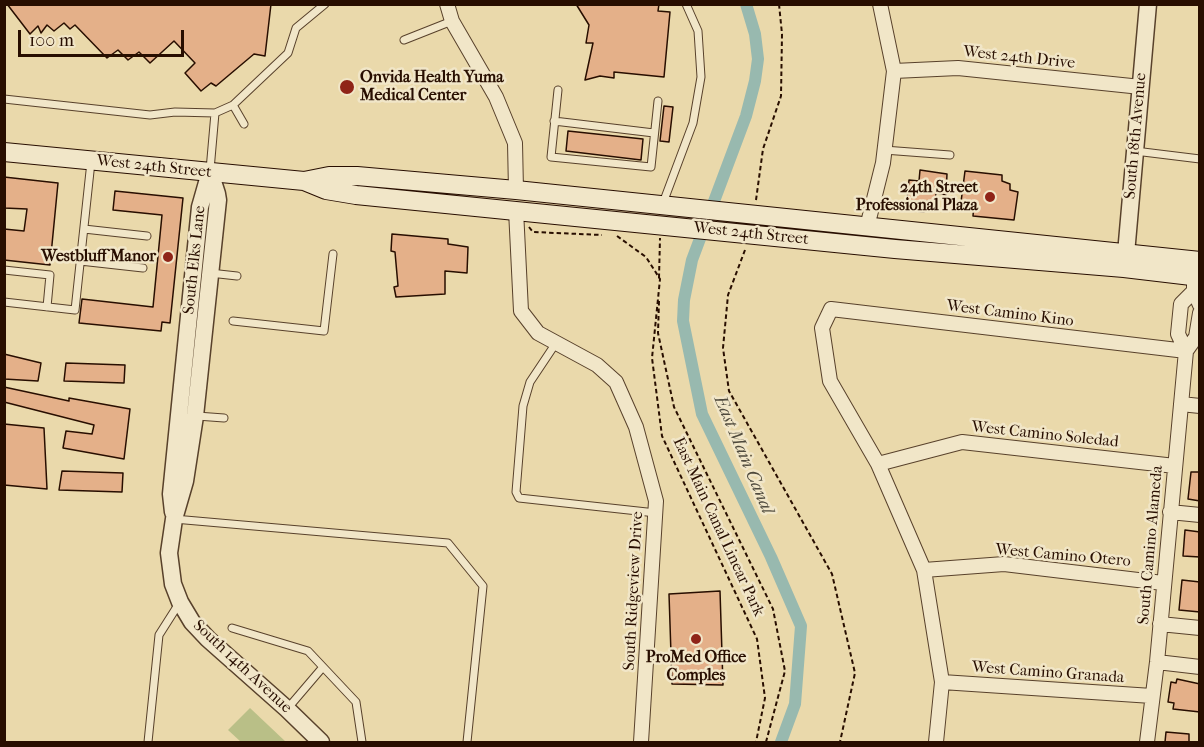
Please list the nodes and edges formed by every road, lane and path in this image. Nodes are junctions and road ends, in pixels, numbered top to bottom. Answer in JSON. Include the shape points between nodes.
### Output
{"nodes":[{"id":1,"x":325,"y":4,"type":"edge"},
{"id":2,"x":447,"y":4,"type":"edge"},
{"id":3,"x":686,"y":4,"type":"edge"},
{"id":4,"x":778,"y":4,"type":"edge"},
{"id":5,"x":880,"y":4,"type":"edge"},
{"id":6,"x":1148,"y":4,"type":"edge"},
{"id":7,"x":452,"y":21,"type":"junction"},
{"id":8,"x":404,"y":40,"type":"dead end"},
{"id":9,"x":894,"y":71,"type":"junction"},
{"id":10,"x":1141,"y":87,"type":"junction"},
{"id":11,"x":558,"y":90,"type":"dead end"},
{"id":12,"x":4,"y":99,"type":"edge"},
{"id":13,"x":658,"y":101,"type":"dead end"},
{"id":14,"x":233,"y":105,"type":"junction"},
{"id":15,"x":215,"y":113,"type":"junction"},
{"id":16,"x":554,"y":121,"type":"junction"},
{"id":17,"x":244,"y":124,"type":"dead end"},
{"id":18,"x":654,"y":133,"type":"junction"},
{"id":19,"x":884,"y":150,"type":"junction"},
{"id":20,"x":4,"y":152,"type":"edge"},
{"id":21,"x":1135,"y":152,"type":"junction"},
{"id":22,"x":950,"y":155,"type":"dead end"},
{"id":23,"x":1200,"y":159,"type":"edge"},
{"id":24,"x":91,"y":160,"type":"junction"},
{"id":25,"x":210,"y":172,"type":"junction"},
{"id":26,"x":304,"y":181,"type":"junction"},
{"id":27,"x":516,"y":190,"type":"junction"},
{"id":28,"x":662,"y":206,"type":"junction"},
{"id":29,"x":516,"y":210,"type":"junction"},
{"id":30,"x":754,"y":215,"type":"junction"},
{"id":31,"x":669,"y":226,"type":"junction"},
{"id":32,"x":867,"y":227,"type":"junction"},
{"id":33,"x":84,"y":229,"type":"junction"},
{"id":34,"x":750,"y":234,"type":"junction"},
{"id":35,"x":147,"y":236,"type":"dead end"},
{"id":36,"x":605,"y":236,"type":"dead end"},
{"id":37,"x":617,"y":236,"type":"dead end"},
{"id":38,"x":782,"y":237,"type":"junction"},
{"id":39,"x":333,"y":254,"type":"dead end"},
{"id":40,"x":80,"y":261,"type":"junction"},
{"id":41,"x":1125,"y":261,"type":"junction"},
{"id":42,"x":143,"y":268,"type":"dead end"},
{"id":43,"x":4,"y":270,"type":"edge"},
{"id":44,"x":202,"y":272,"type":"junction"},
{"id":45,"x":1197,"y":273,"type":"edge"},
{"id":46,"x":237,"y":276,"type":"dead end"},
{"id":47,"x":4,"y":302,"type":"edge"},
{"id":48,"x":1200,"y":305,"type":"edge"},
{"id":49,"x":47,"y":307,"type":"junction"},
{"id":50,"x":1200,"y":313,"type":"edge"},
{"id":51,"x":233,"y":321,"type":"dead end"},
{"id":52,"x":556,"y":343,"type":"junction"},
{"id":53,"x":1186,"y":351,"type":"junction"},
{"id":54,"x":1181,"y":404,"type":"junction"},
{"id":55,"x":1200,"y":406,"type":"edge"},
{"id":56,"x":187,"y":415,"type":"junction"},
{"id":57,"x":224,"y":418,"type":"dead end"},
{"id":58,"x":878,"y":464,"type":"junction"},
{"id":59,"x":1175,"y":466,"type":"junction"},
{"id":60,"x":1170,"y":512,"type":"junction"},
{"id":61,"x":656,"y":513,"type":"junction"},
{"id":62,"x":1200,"y":515,"type":"edge"},
{"id":63,"x":174,"y":519,"type":"junction"},
{"id":64,"x":924,"y":570,"type":"junction"},
{"id":65,"x":1163,"y":583,"type":"junction"},
{"id":66,"x":173,"y":584,"type":"joint"},
{"id":67,"x":180,"y":602,"type":"junction"},
{"id":68,"x":1160,"y":624,"type":"junction"},
{"id":69,"x":232,"y":628,"type":"dead end"},
{"id":70,"x":1200,"y":628,"type":"edge"},
{"id":71,"x":1156,"y":662,"type":"junction"},
{"id":72,"x":323,"y":667,"type":"junction"},
{"id":73,"x":1200,"y":667,"type":"edge"},
{"id":74,"x":942,"y":682,"type":"junction"},
{"id":75,"x":1152,"y":696,"type":"junction"},
{"id":76,"x":287,"y":709,"type":"junction"},
{"id":77,"x":317,"y":741,"type":"edge"},
{"id":78,"x":148,"y":742,"type":"edge"},
{"id":79,"x":362,"y":742,"type":"edge"},
{"id":80,"x":467,"y":742,"type":"edge"},
{"id":81,"x":641,"y":742,"type":"edge"},
{"id":82,"x":756,"y":742,"type":"edge"},
{"id":83,"x":766,"y":742,"type":"edge"},
{"id":84,"x":840,"y":742,"type":"edge"},
{"id":85,"x":936,"y":742,"type":"edge"},
{"id":86,"x":1147,"y":742,"type":"edge"}],
"edges":[{"from":1,"to":14,"type":"lane","via":[[296,28],[288,53]]},
{"from":2,"to":7,"type":"street"},
{"from":3,"to":28,"type":"lane","via":[[698,31],[701,77],[693,123]]},
{"from":4,"to":30,"type":"path","via":[[782,34],[781,96],[763,150]]},
{"from":5,"to":9,"type":"street"},
{"from":6,"to":10,"type":"street","name":"South 18th Avenue"},
{"from":7,"to":8,"type":"lane"},
{"from":7,"to":27,"type":"street","via":[[495,97],[514,143]]},
{"from":9,"to":10,"type":"street","name":"West 24th Drive","via":[[958,68]]},
{"from":9,"to":19,"type":"street"},
{"from":10,"to":21,"type":"street","name":"South 18th Avenue"},
{"from":11,"to":16,"type":"lane"},
{"from":12,"to":15,"type":"lane","via":[[150,115]]},
{"from":13,"to":18,"type":"lane"},
{"from":14,"to":15,"type":"lane"},
{"from":14,"to":17,"type":"lane"},
{"from":15,"to":25,"type":"lane"},
{"from":16,"to":18,"type":"lane"},
{"from":16,"to":18,"type":"lane","via":[[551,157],[651,167]]},
{"from":19,"to":22,"type":"lane"},
{"from":19,"to":32,"type":"street"},
{"from":20,"to":24,"type":"main road","name":"West 24th Street"},
{"from":21,"to":23,"type":"lane"},
{"from":21,"to":41,"type":"street","name":"South 18th Avenue"},
{"from":24,"to":25,"type":"main road","name":"West 24th Street"},
{"from":24,"to":33,"type":"lane"},
{"from":25,"to":26,"type":"main road","name":"West 24th Street"},
{"from":25,"to":44,"type":"street","name":"South Elks Lane","via":[[218,200]]},
{"from":26,"to":27,"type":"main road","name":"West 24th Street","via":[[357,176]]},
{"from":26,"to":29,"type":"main road","name":"West 24th Street","via":[[356,195]]},
{"from":27,"to":28,"type":"main road","name":"West 24th Street"},
{"from":27,"to":29,"type":"street"},
{"from":28,"to":30,"type":"main road","name":"West 24th Street"},
{"from":29,"to":31,"type":"main road","name":"West 24th Street"},
{"from":29,"to":36,"type":"path","via":[[533,232]]},
{"from":29,"to":52,"type":"street","name":"South Ridgeview Drive","via":[[521,311],[538,333]]},
{"from":30,"to":32,"type":"main road","name":"West 24th Street"},
{"from":31,"to":34,"type":"main road","name":"West 24th Street"},
{"from":31,"to":83,"type":"path","via":[[658,333],[674,407],[773,609],[785,671]]},
{"from":32,"to":38,"type":"main road","via":[[862,235],[854,237],[800,232]]},
{"from":32,"to":41,"type":"main road","name":"West 24th Street"},
{"from":33,"to":35,"type":"lane"},
{"from":33,"to":40,"type":"lane"},
{"from":34,"to":38,"type":"main road","name":"West 24th Street"},
{"from":34,"to":84,"type":"path","via":[[729,295],[723,348],[729,391],[832,574],[855,673]]},
{"from":37,"to":82,"type":"path","name":"East Main Canal Linear Park","via":[[646,257],[660,279],[652,358],[662,436],[757,639],[765,698]]},
{"from":38,"to":41,"type":"main road","name":"West 24th Street","via":[[906,250]]},
{"from":39,"to":51,"type":"lane","via":[[324,331]]},
{"from":40,"to":42,"type":"lane"},
{"from":40,"to":49,"type":"lane","via":[[75,310]]},
{"from":41,"to":45,"type":"main road","name":"West 24th Street"},
{"from":43,"to":49,"type":"lane","via":[[50,275]]},
{"from":44,"to":46,"type":"lane"},
{"from":44,"to":56,"type":"street","name":"South Elks Lane"},
{"from":45,"to":48,"type":"street"},
{"from":45,"to":53,"type":"street","name":"South Camino Alameda","via":[[1181,304],[1178,334]]},
{"from":47,"to":49,"type":"lane"},
{"from":50,"to":53,"type":"street","name":"South Camino Alameda","via":[[1196,337]]},
{"from":52,"to":61,"type":"street","name":"South Ridgeview Drive","via":[[597,365],[616,382],[636,428]]},
{"from":52,"to":61,"type":"lane","via":[[530,382],[524,406],[516,492],[519,498]]},
{"from":53,"to":54,"type":"street","name":"South Camino Alameda"},
{"from":53,"to":58,"type":"street","name":"West Camino Kino","via":[[831,309],[822,328],[830,381]]},
{"from":54,"to":55,"type":"street"},
{"from":54,"to":59,"type":"street","name":"South Camino Alameda"},
{"from":56,"to":57,"type":"lane"},
{"from":56,"to":63,"type":"street","name":"South Elks Lane","via":[[171,494]]},
{"from":58,"to":59,"type":"street","name":"West Camino Soledad","via":[[962,442]]},
{"from":58,"to":64,"type":"street"},
{"from":59,"to":60,"type":"street","name":"South Camino Alameda"},
{"from":60,"to":62,"type":"street"},
{"from":60,"to":65,"type":"street","name":"South Camino Alameda"},
{"from":61,"to":81,"type":"street","name":"South Ridgeview Drive"},
{"from":63,"to":66,"type":"street","name":"South Elks Lane","via":[[169,553]]},
{"from":63,"to":80,"type":"lane","via":[[448,543],[483,586]]},
{"from":64,"to":65,"type":"street","name":"West Camino Otero","via":[[1004,564]]},
{"from":64,"to":74,"type":"street"},
{"from":65,"to":68,"type":"street","name":"South Camino Alameda"},
{"from":66,"to":67,"type":"street","name":"South 14th Avenue"},
{"from":67,"to":76,"type":"street","name":"South 14th Avenue","via":[[208,639]]},
{"from":67,"to":78,"type":"lane","via":[[159,635]]},
{"from":68,"to":70,"type":"street"},
{"from":68,"to":71,"type":"street","name":"South Camino Alameda"},
{"from":69,"to":72,"type":"lane","via":[[308,651]]},
{"from":71,"to":73,"type":"street"},
{"from":71,"to":75,"type":"street","name":"South Camino Alameda"},
{"from":72,"to":76,"type":"lane"},
{"from":72,"to":79,"type":"lane","via":[[356,702]]},
{"from":74,"to":75,"type":"street","name":"West Camino Granada"},
{"from":74,"to":85,"type":"street"},
{"from":75,"to":86,"type":"street","name":"South Camino Alameda"},
{"from":76,"to":77,"type":"street","name":"South 14th Avenue"}]}
